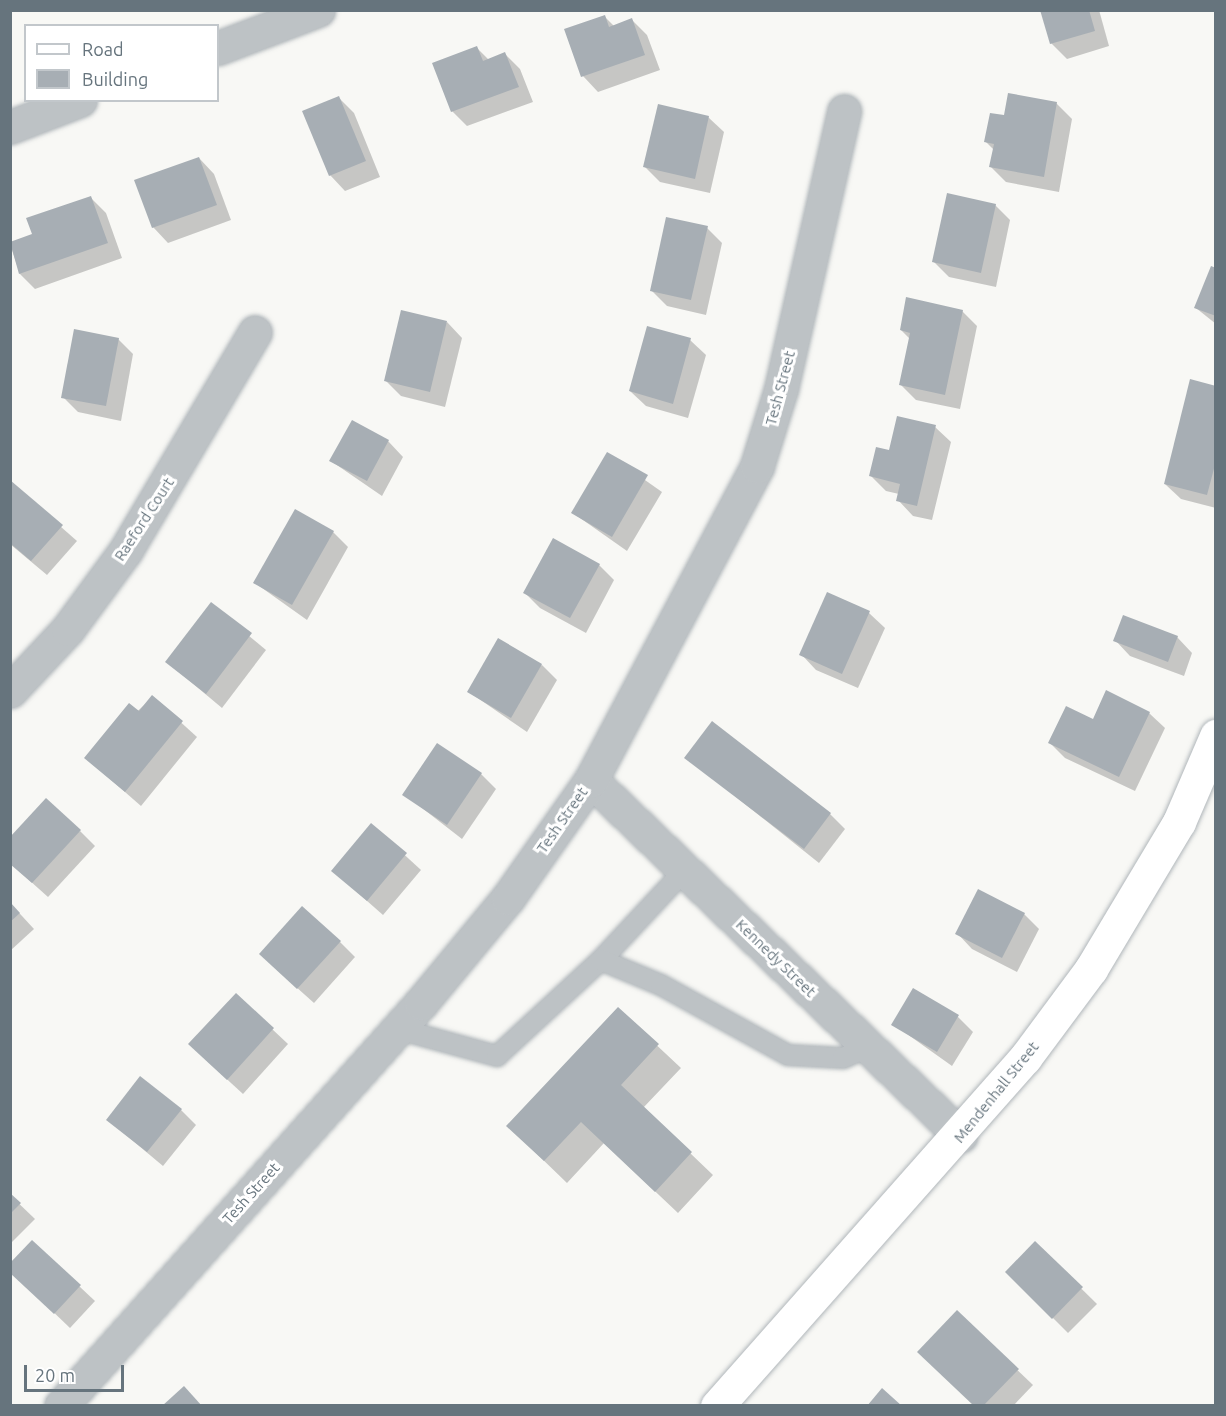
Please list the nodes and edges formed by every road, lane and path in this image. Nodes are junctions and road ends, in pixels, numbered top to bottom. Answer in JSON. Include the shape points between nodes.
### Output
{"nodes":[{"id":1,"x":318,"y":10,"type":"edge"},
{"id":2,"x":219,"y":48,"type":"edge"},
{"id":3,"x":75,"y":102,"type":"edge"},
{"id":4,"x":844,"y":111,"type":"dead end"},
{"id":5,"x":10,"y":127,"type":"edge"},
{"id":6,"x":255,"y":332,"type":"dead end"},
{"id":7,"x":10,"y":692,"type":"edge"},
{"id":8,"x":1215,"y":736,"type":"edge"},
{"id":9,"x":591,"y":780,"type":"junction"},
{"id":10,"x":684,"y":870,"type":"junction"},
{"id":11,"x":601,"y":960,"type":"junction"},
{"id":12,"x":398,"y":1029,"type":"junction"},
{"id":13,"x":868,"y":1047,"type":"junction"},
{"id":14,"x":960,"y":1136,"type":"junction"},
{"id":15,"x":61,"y":1406,"type":"edge"},
{"id":16,"x":717,"y":1406,"type":"edge"}],
"edges":[{"from":1,"to":2,"type":"street"},
{"from":3,"to":5,"type":"street"},
{"from":4,"to":9,"type":"street","name":"Tesh Street","via":[[782,389],[757,466]]},
{"from":6,"to":7,"type":"street","name":"Raeford Court","via":[[126,550],[69,629]]},
{"from":8,"to":14,"type":"street","name":"Mendenhall Street","via":[[1179,822],[1091,969]]},
{"from":9,"to":10,"type":"street","name":"Kennedy Street"},
{"from":9,"to":12,"type":"street","name":"Tesh Street","via":[[508,898]]},
{"from":10,"to":11,"type":"lane"},
{"from":10,"to":13,"type":"street","name":"Kennedy Street"},
{"from":11,"to":12,"type":"lane","via":[[497,1056]]},
{"from":11,"to":13,"type":"lane","via":[[661,985],[789,1055],[843,1058]]},
{"from":12,"to":15,"type":"street","name":"Tesh Street"},
{"from":13,"to":14,"type":"street","name":"Kennedy Street"},
{"from":14,"to":16,"type":"street","name":"Mendenhall Street"}]}
